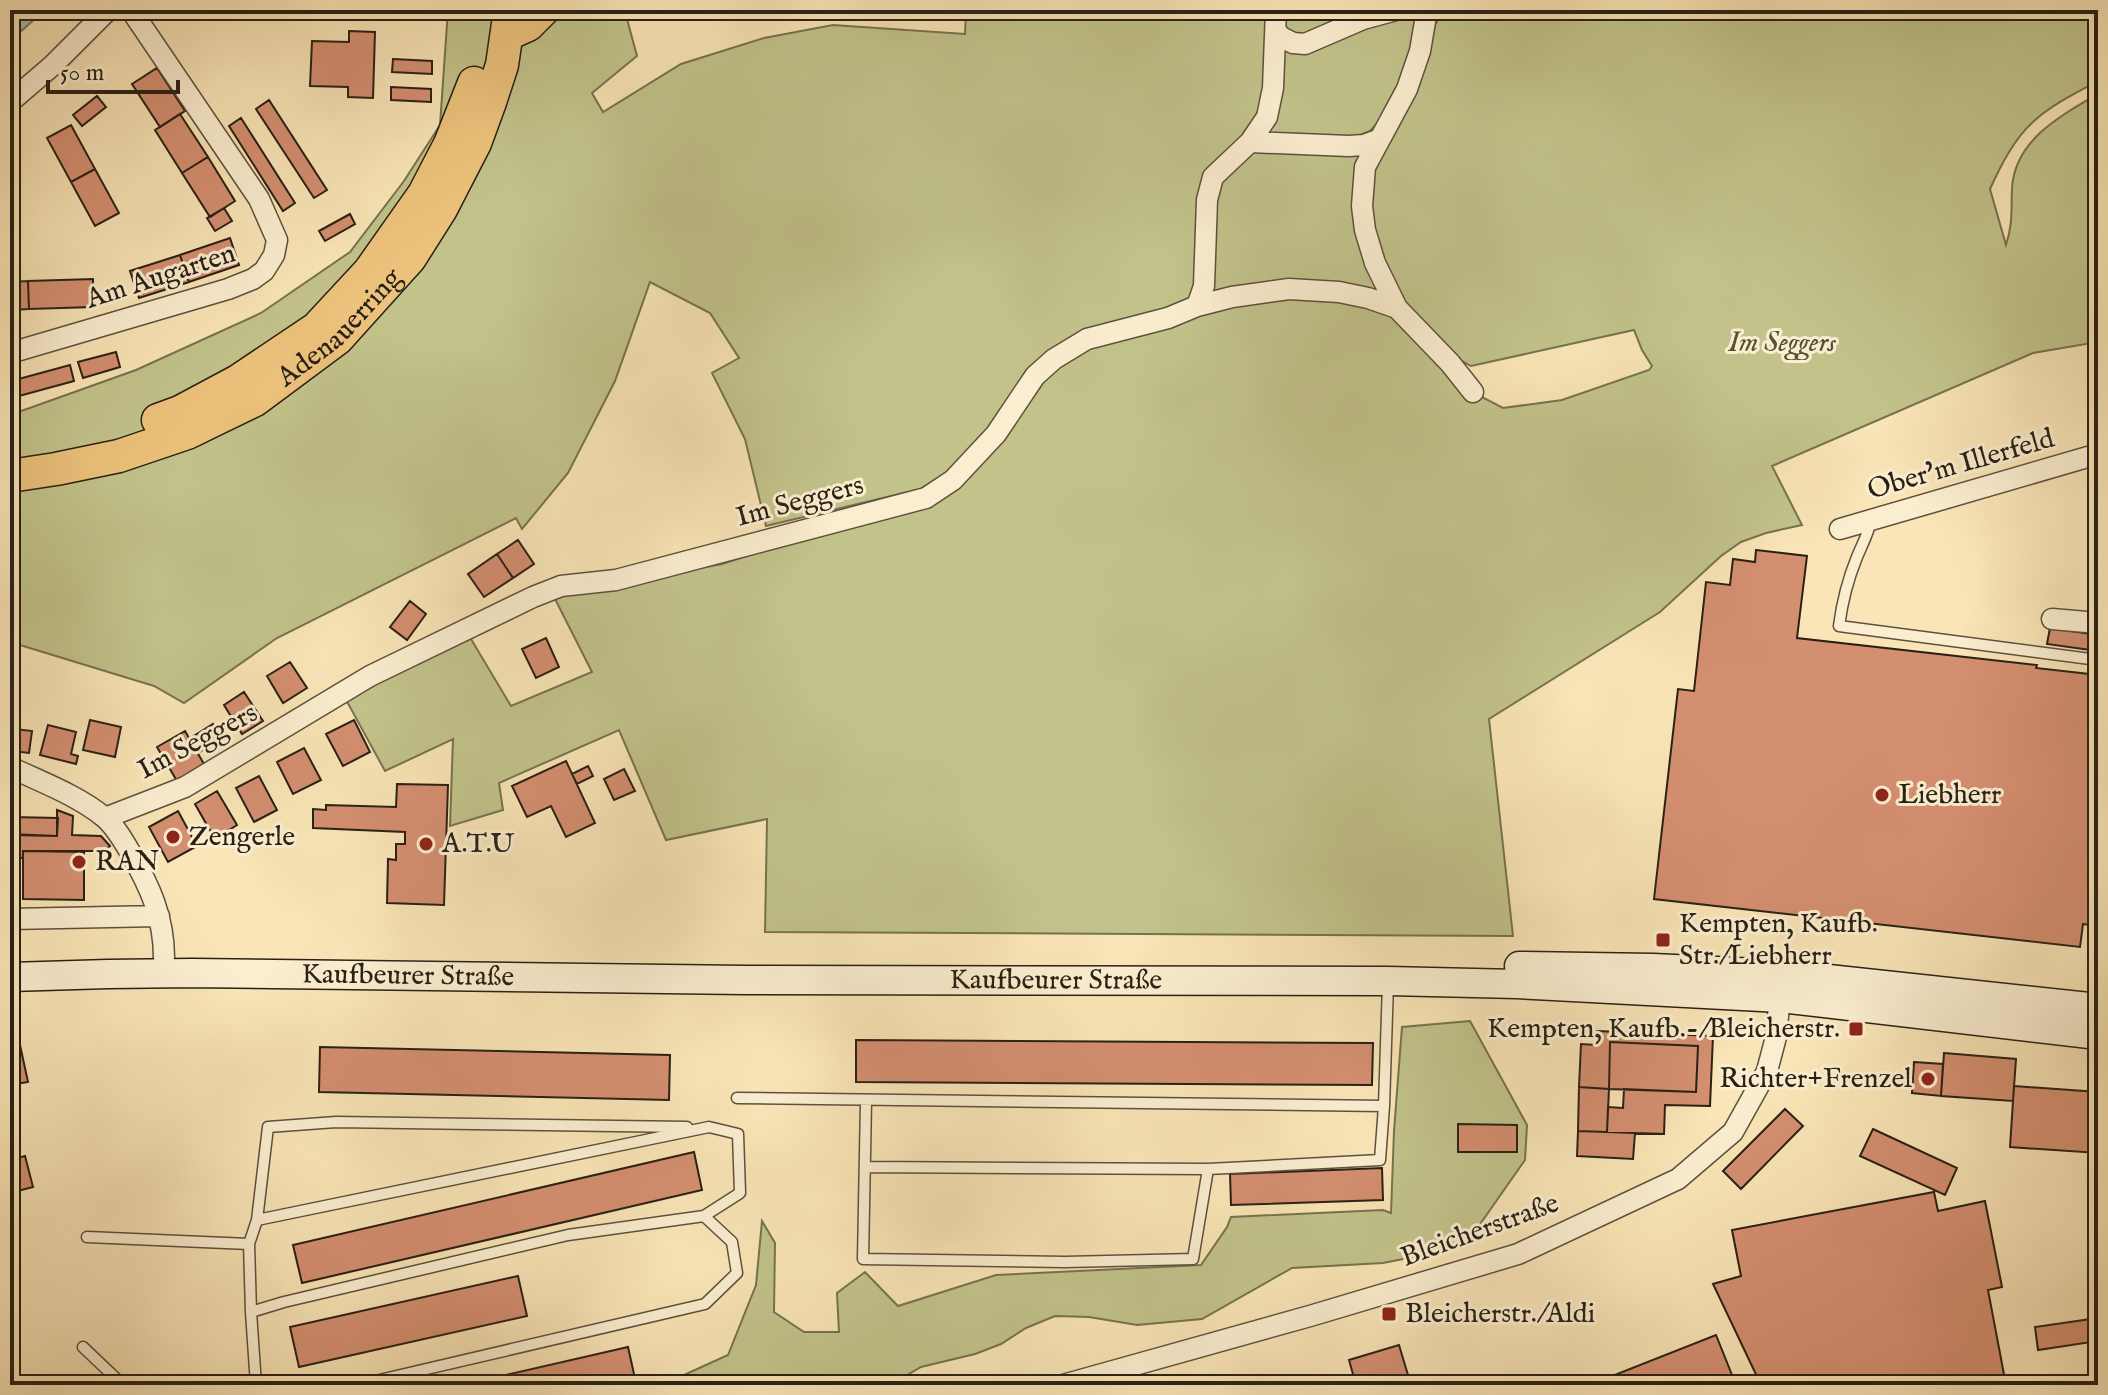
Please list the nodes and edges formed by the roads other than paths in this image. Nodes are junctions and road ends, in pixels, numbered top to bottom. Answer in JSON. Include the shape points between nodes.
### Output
{"nodes":[{"id":1,"x":108,"y":10,"type":"edge"},
{"id":2,"x":131,"y":10,"type":"edge"},
{"id":3,"x":543,"y":10,"type":"edge"},
{"id":4,"x":1396,"y":10,"type":"edge"},
{"id":5,"x":1427,"y":10,"type":"edge"},
{"id":6,"x":503,"y":18,"type":"edge"},
{"id":7,"x":1276,"y":20,"type":"edge"},
{"id":8,"x":10,"y":102,"type":"edge"},
{"id":9,"x":1380,"y":139,"type":"junction"},
{"id":10,"x":1250,"y":142,"type":"junction"},
{"id":11,"x":1197,"y":306,"type":"junction"},
{"id":12,"x":1397,"y":308,"type":"junction"},
{"id":13,"x":10,"y":353,"type":"edge"},
{"id":14,"x":1473,"y":392,"type":"dead end"},
{"id":15,"x":2098,"y":454,"type":"edge"},
{"id":16,"x":10,"y":458,"type":"edge"},
{"id":17,"x":10,"y":476,"type":"edge"},
{"id":18,"x":1871,"y":521,"type":"junction"},
{"id":19,"x":1840,"y":529,"type":"dead end"},
{"id":20,"x":2052,"y":619,"type":"dead end"},
{"id":21,"x":2098,"y":623,"type":"edge"},
{"id":22,"x":2098,"y":660,"type":"edge"},
{"id":23,"x":10,"y":767,"type":"edge"},
{"id":24,"x":105,"y":818,"type":"junction"},
{"id":25,"x":159,"y":916,"type":"junction"},
{"id":26,"x":10,"y":919,"type":"edge"},
{"id":27,"x":164,"y":958,"type":"junction"},
{"id":28,"x":10,"y":960,"type":"edge"},
{"id":29,"x":10,"y":977,"type":"edge"},
{"id":30,"x":1388,"y":981,"type":"junction"},
{"id":31,"x":1781,"y":986,"type":"junction"},
{"id":32,"x":2098,"y":1008,"type":"edge"},
{"id":33,"x":2098,"y":1035,"type":"edge"},
{"id":34,"x":737,"y":1098,"type":"dead end"},
{"id":35,"x":866,"y":1101,"type":"junction"},
{"id":36,"x":1384,"y":1106,"type":"junction"},
{"id":37,"x":709,"y":1127,"type":"junction"},
{"id":38,"x":865,"y":1167,"type":"junction"},
{"id":39,"x":1208,"y":1169,"type":"junction"},
{"id":40,"x":704,"y":1216,"type":"junction"},
{"id":41,"x":257,"y":1220,"type":"junction"},
{"id":42,"x":87,"y":1237,"type":"dead end"},
{"id":43,"x":249,"y":1244,"type":"junction"},
{"id":44,"x":251,"y":1312,"type":"junction"},
{"id":45,"x":83,"y":1347,"type":"dead end"},
{"id":46,"x":123,"y":1385,"type":"edge"},
{"id":47,"x":256,"y":1385,"type":"edge"},
{"id":48,"x":358,"y":1385,"type":"edge"},
{"id":49,"x":1063,"y":1385,"type":"edge"}],
"edges":[{"from":1,"to":8,"type":"street"},
{"from":2,"to":13,"type":"street","name":"Am Augarten","via":[[259,199],[277,240],[274,255],[264,271],[228,289]]},
{"from":3,"to":6,"type":"main road","via":[[528,25]]},
{"from":4,"to":7,"type":"street","via":[[1305,44],[1281,37]]},
{"from":5,"to":9,"type":"street","via":[[1407,89]]},
{"from":6,"to":16,"type":"main road","name":"Adenauerring","via":[[424,194],[369,272],[317,328],[180,412],[116,435]]},
{"from":6,"to":17,"type":"main road","name":"Adenauerring","via":[[502,65],[475,143],[441,209],[410,258],[337,339],[255,400],[187,433],[119,456]]},
{"from":7,"to":10,"type":"street","via":[[1267,117]]},
{"from":9,"to":10,"type":"street","via":[[1349,146]]},
{"from":9,"to":12,"type":"street","via":[[1365,167],[1363,218],[1375,263]]},
{"from":10,"to":11,"type":"street","via":[[1213,177],[1207,200],[1204,286]]},
{"from":11,"to":12,"type":"street","name":"Im Seggers","via":[[1289,289],[1339,292]]},
{"from":11,"to":24,"type":"street","name":"Im Seggers","via":[[1087,339],[1054,359],[1035,376],[996,434],[953,480],[926,498],[616,580],[561,586],[370,676],[185,787]]},
{"from":12,"to":14,"type":"street"},
{"from":15,"to":18,"type":"street","name":"Ober'm Illerfeld"},
{"from":18,"to":19,"type":"street","name":"Ober'm Illerfeld"},
{"from":18,"to":22,"type":"lane","via":[[1839,626]]},
{"from":20,"to":21,"type":"street"},
{"from":23,"to":24,"type":"street"},
{"from":24,"to":25,"type":"street","via":[[151,888]]},
{"from":25,"to":26,"type":"street"},
{"from":25,"to":27,"type":"street"},
{"from":27,"to":28,"type":"main road","name":"Kaufbeurer Straße"},
{"from":27,"to":31,"type":"main road","name":"Kaufbeurer Straße","via":[[1653,968]]},
{"from":29,"to":30,"type":"main road","name":"Kaufbeurer Straße","via":[[192,973],[776,981]]},
{"from":30,"to":31,"type":"main road","name":"Kaufbeurer Straße"},
{"from":30,"to":36,"type":"lane"},
{"from":31,"to":32,"type":"main road","name":"Kaufbeurer Straße"},
{"from":31,"to":33,"type":"main road","name":"Kaufbeurer Straße"},
{"from":31,"to":49,"type":"street","name":"Bleicherstraße","via":[[1767,1071],[1733,1132],[1678,1179],[1518,1254]]},
{"from":34,"to":35,"type":"lane"},
{"from":35,"to":36,"type":"lane"},
{"from":35,"to":38,"type":"lane"},
{"from":36,"to":39,"type":"lane","via":[[1380,1160]]},
{"from":37,"to":40,"type":"lane","via":[[738,1134],[740,1193]]},
{"from":37,"to":41,"type":"lane"},
{"from":37,"to":41,"type":"lane","via":[[336,1122],[268,1127]]},
{"from":38,"to":39,"type":"lane"},
{"from":38,"to":39,"type":"lane","via":[[863,1259],[1065,1262],[1193,1259]]},
{"from":40,"to":44,"type":"lane","via":[[568,1235]]},
{"from":40,"to":48,"type":"lane","via":[[732,1242],[737,1273],[705,1304]]},
{"from":41,"to":43,"type":"lane"},
{"from":42,"to":43,"type":"lane"},
{"from":43,"to":44,"type":"lane"},
{"from":44,"to":47,"type":"lane"},
{"from":45,"to":46,"type":"lane"}]}
